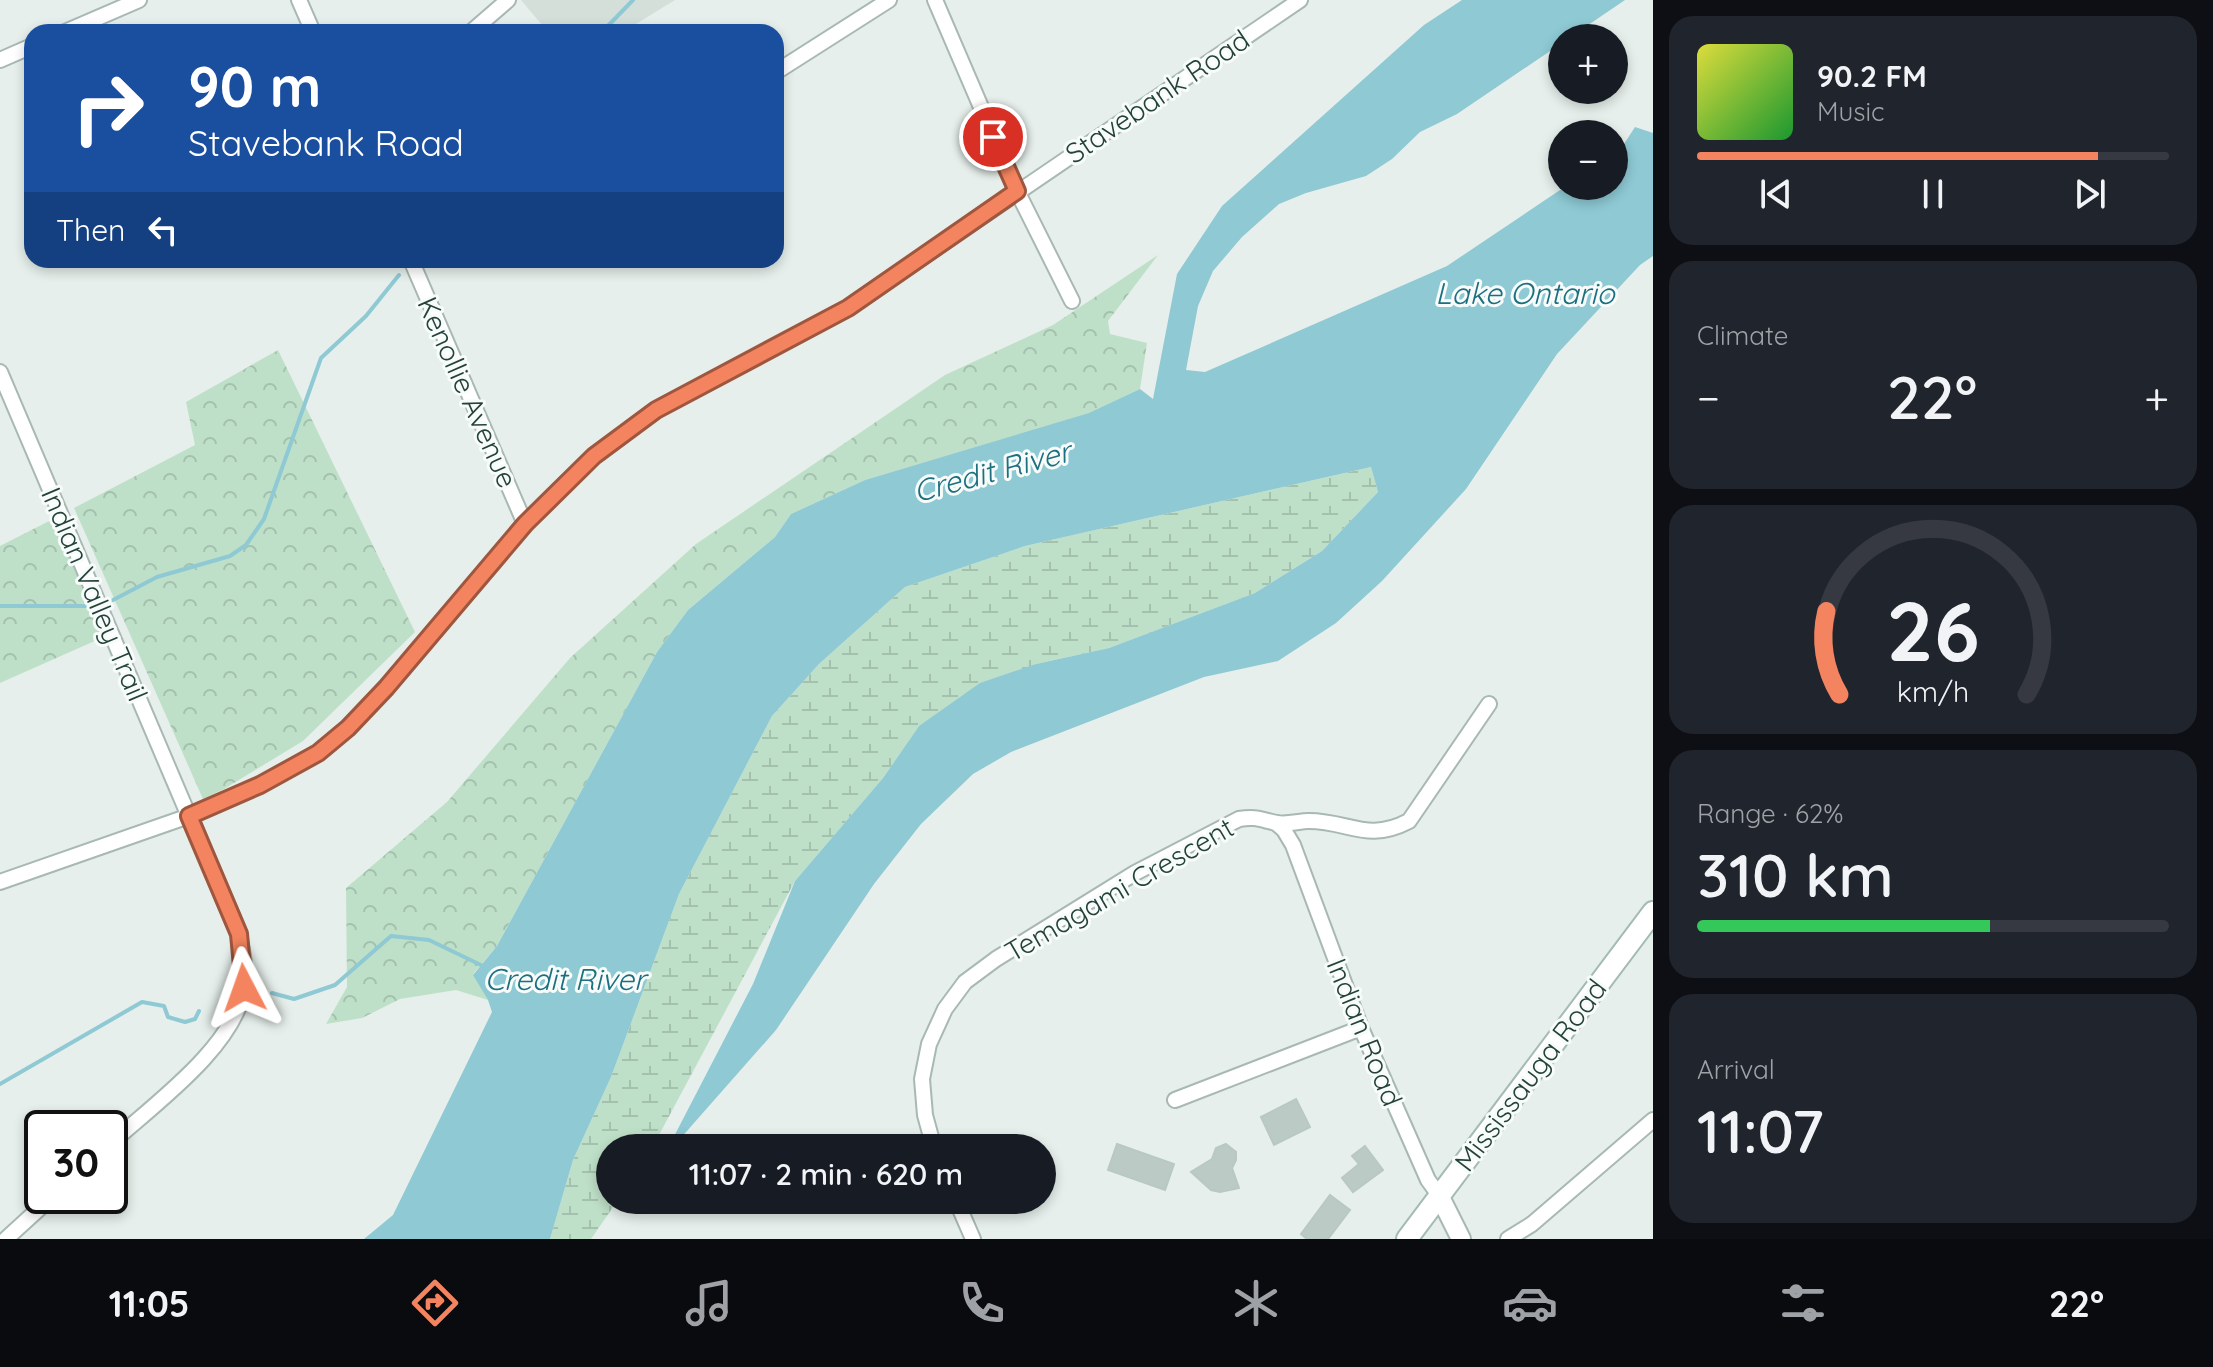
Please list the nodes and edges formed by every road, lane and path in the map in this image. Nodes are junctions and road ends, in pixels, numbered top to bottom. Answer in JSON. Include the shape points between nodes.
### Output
{"nodes":[{"id":1,"x":139,"y":0,"type":"edge"},
{"id":2,"x":299,"y":0,"type":"edge"},
{"id":3,"x":508,"y":0,"type":"edge"},
{"id":4,"x":889,"y":0,"type":"edge"},
{"id":5,"x":935,"y":0,"type":"edge"},
{"id":6,"x":1300,"y":0,"type":"edge"},
{"id":7,"x":84,"y":24,"type":"edge"},
{"id":8,"x":310,"y":24,"type":"edge"},
{"id":9,"x":480,"y":24,"type":"edge"},
{"id":10,"x":24,"y":50,"type":"edge"},
{"id":11,"x":0,"y":60,"type":"edge"},
{"id":12,"x":784,"y":67,"type":"edge"},
{"id":13,"x":1017,"y":191,"type":"junction"},
{"id":14,"x":414,"y":268,"type":"edge"},
{"id":15,"x":1072,"y":301,"type":"dead end"},
{"id":16,"x":0,"y":372,"type":"edge"},
{"id":17,"x":525,"y":524,"type":"junction"},
{"id":18,"x":1489,"y":704,"type":"dead end"},
{"id":19,"x":189,"y":816,"type":"junction"},
{"id":20,"x":1276,"y":823,"type":"junction"},
{"id":21,"x":0,"y":882,"type":"edge"},
{"id":22,"x":1653,"y":912,"type":"edge"},
{"id":23,"x":1361,"y":1028,"type":"junction"},
{"id":24,"x":1175,"y":1100,"type":"dead end"},
{"id":25,"x":1653,"y":1120,"type":"edge"},
{"id":26,"x":128,"y":1128,"type":"edge"},
{"id":27,"x":930,"y":1134,"type":"edge"},
{"id":28,"x":1439,"y":1195,"type":"junction"},
{"id":29,"x":33,"y":1214,"type":"edge"},
{"id":30,"x":962,"y":1214,"type":"edge"},
{"id":31,"x":6,"y":1239,"type":"edge"},
{"id":32,"x":973,"y":1239,"type":"edge"},
{"id":33,"x":1407,"y":1239,"type":"edge"},
{"id":34,"x":1461,"y":1239,"type":"edge"},
{"id":35,"x":1508,"y":1239,"type":"edge"}],
"edges":[{"from":1,"to":7,"type":"street"},
{"from":2,"to":8,"type":"street"},
{"from":3,"to":9,"type":"street"},
{"from":4,"to":12,"type":"street"},
{"from":5,"to":13,"type":"street"},
{"from":6,"to":13,"type":"street","name":"Stavebank Road"},
{"from":10,"to":11,"type":"street"},
{"from":13,"to":15,"type":"street"},
{"from":13,"to":17,"type":"street","name":"Stavebank Road","via":[[848,308],[656,410],[594,456]]},
{"from":14,"to":17,"type":"street","name":"Kenollie Avenue"},
{"from":16,"to":19,"type":"street","name":"Indian Valley Trail"},
{"from":17,"to":19,"type":"street","name":"Stavebank Road","via":[[348,728],[307,760]]},
{"from":18,"to":20,"type":"street","name":"Temagami Crescent","via":[[1409,821],[1373,832],[1311,820]]},
{"from":19,"to":21,"type":"street","name":"Stavebank Road"},
{"from":19,"to":26,"type":"street","name":"Indian Valley Trail","via":[[239,934],[244,988],[222,1038]]},
{"from":20,"to":23,"type":"street","name":"Indian Road","via":[[1293,845]]},
{"from":20,"to":27,"type":"street","name":"Temagami Crescent","via":[[1255,816],[1239,819],[1135,873],[965,982],[929,1044],[922,1079]]},
{"from":22,"to":28,"type":"main road","name":"Mississauga Road"},
{"from":23,"to":24,"type":"street"},
{"from":23,"to":28,"type":"street","name":"Indian Road"},
{"from":25,"to":35,"type":"street"},
{"from":28,"to":33,"type":"main road","name":"Mississauga Road"},
{"from":28,"to":34,"type":"street","name":"Indian Road"},
{"from":29,"to":31,"type":"street"},
{"from":30,"to":32,"type":"street"}]}
